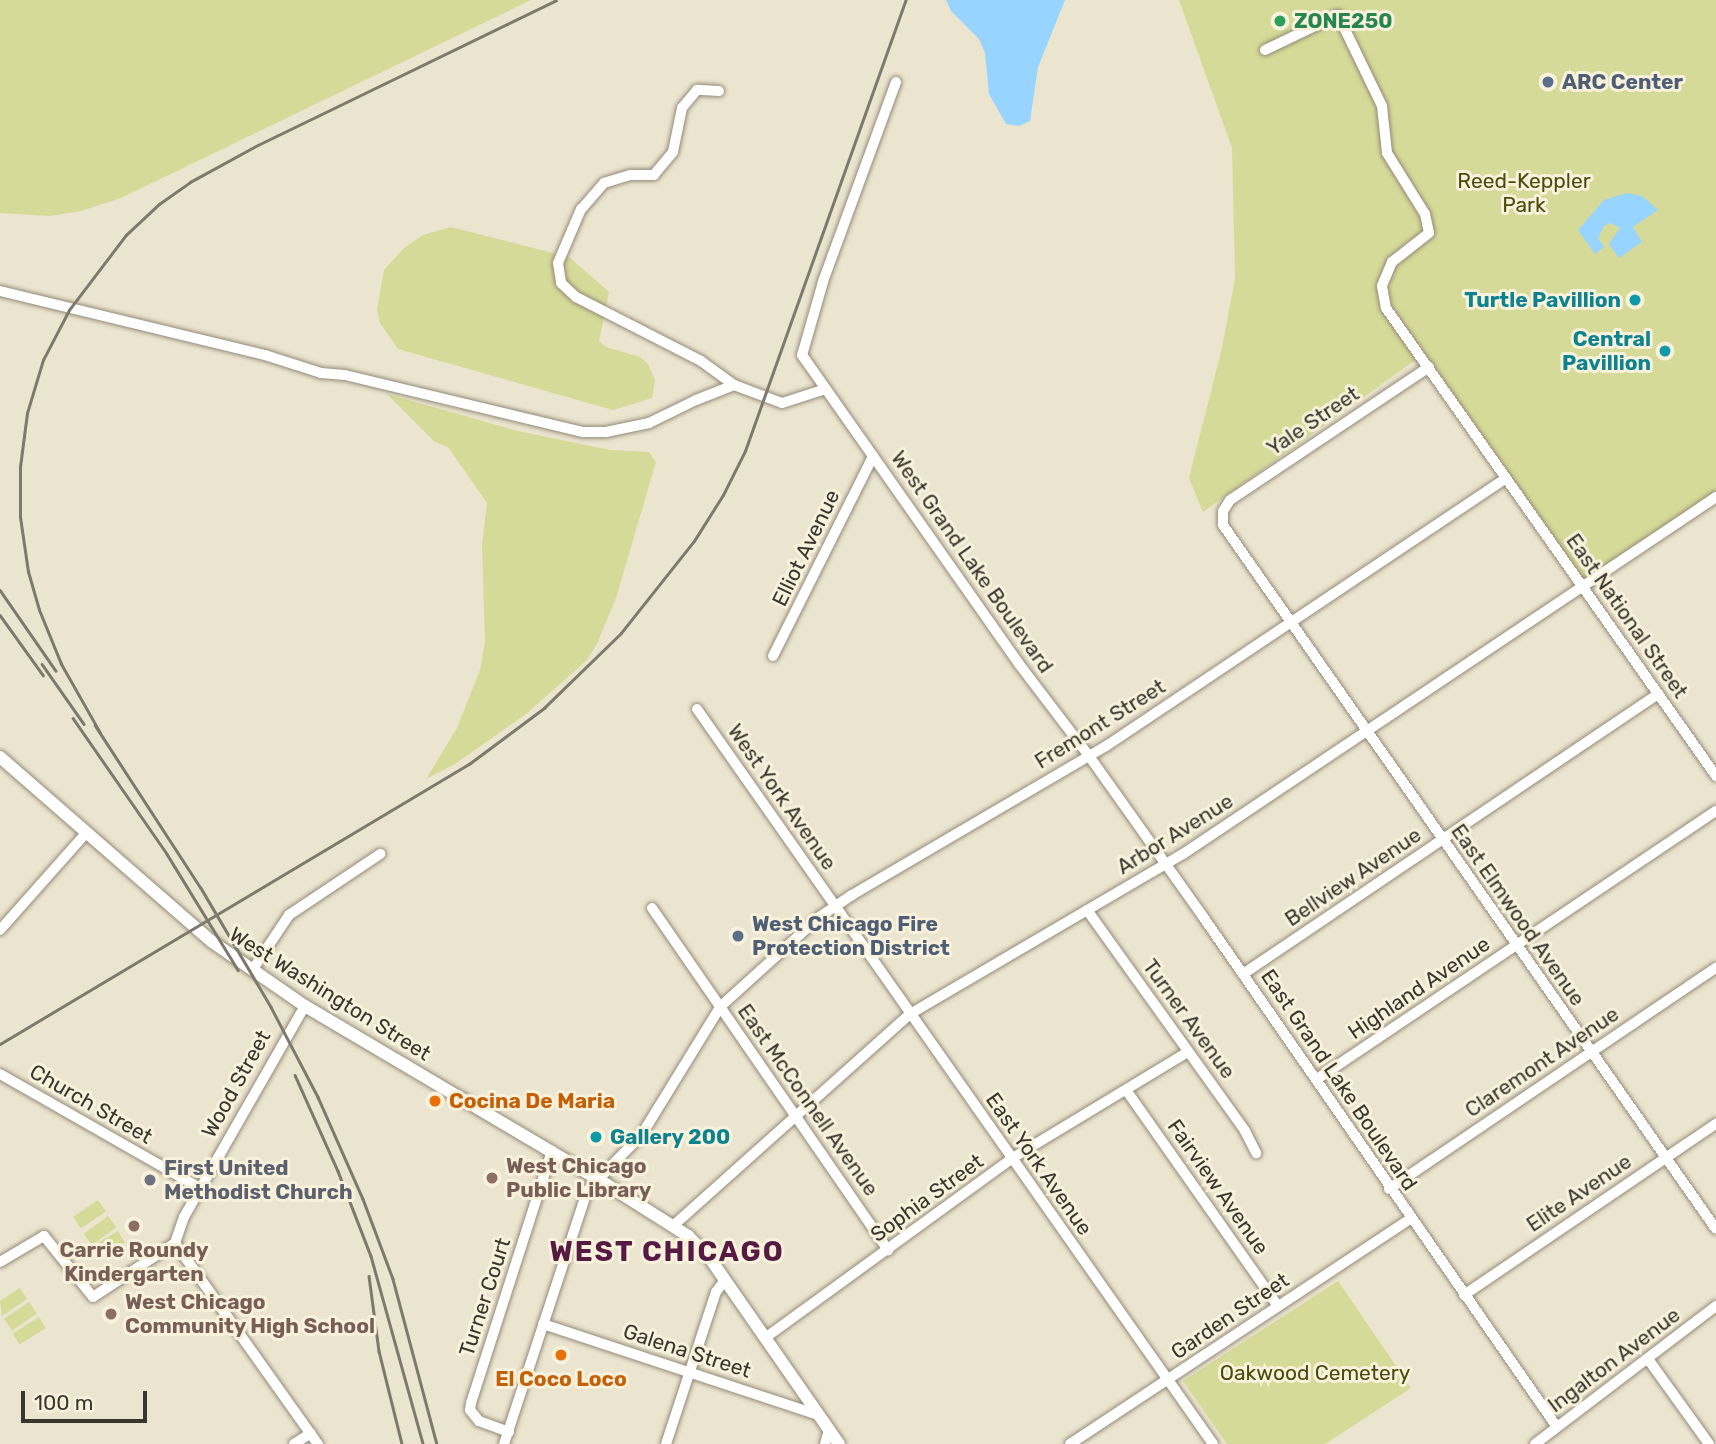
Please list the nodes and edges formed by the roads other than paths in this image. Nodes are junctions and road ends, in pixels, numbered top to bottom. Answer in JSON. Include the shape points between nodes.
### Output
{"nodes":[{"id":1,"x":1265,"y":50,"type":"dead end"},
{"id":2,"x":896,"y":82,"type":"dead end"},
{"id":3,"x":719,"y":91,"type":"dead end"},
{"id":4,"x":0,"y":291,"type":"edge"},
{"id":5,"x":1429,"y":367,"type":"junction"},
{"id":6,"x":734,"y":386,"type":"junction"},
{"id":7,"x":827,"y":389,"type":"junction"},
{"id":8,"x":873,"y":456,"type":"junction"},
{"id":9,"x":1506,"y":478,"type":"junction"},
{"id":10,"x":1716,"y":497,"type":"edge"},
{"id":11,"x":1223,"y":511,"type":"joint"},
{"id":12,"x":1581,"y":586,"type":"junction"},
{"id":13,"x":1290,"y":622,"type":"junction"},
{"id":14,"x":774,"y":656,"type":"dead end"},
{"id":15,"x":1658,"y":694,"type":"junction"},
{"id":16,"x":697,"y":709,"type":"dead end"},
{"id":17,"x":1365,"y":731,"type":"junction"},
{"id":18,"x":1089,"y":756,"type":"junction"},
{"id":19,"x":0,"y":757,"type":"edge"},
{"id":20,"x":1716,"y":776,"type":"edge"},
{"id":21,"x":1716,"y":811,"type":"edge"},
{"id":22,"x":86,"y":833,"type":"junction"},
{"id":23,"x":1441,"y":840,"type":"junction"},
{"id":24,"x":380,"y":854,"type":"dead end"},
{"id":25,"x":1166,"y":864,"type":"junction"},
{"id":26,"x":835,"y":906,"type":"junction"},
{"id":27,"x":652,"y":908,"type":"dead end"},
{"id":28,"x":1087,"y":910,"type":"junction"},
{"id":29,"x":1,"y":927,"type":"edge"},
{"id":30,"x":1516,"y":946,"type":"junction"},
{"id":31,"x":1716,"y":968,"type":"edge"},
{"id":32,"x":253,"y":969,"type":"junction"},
{"id":33,"x":1243,"y":974,"type":"junction"},
{"id":34,"x":305,"y":1006,"type":"junction"},
{"id":35,"x":720,"y":1007,"type":"junction"},
{"id":36,"x":910,"y":1014,"type":"junction"},
{"id":37,"x":1188,"y":1052,"type":"junction"},
{"id":38,"x":1591,"y":1052,"type":"junction"},
{"id":39,"x":0,"y":1074,"type":"edge"},
{"id":40,"x":1317,"y":1079,"type":"junction"},
{"id":41,"x":1126,"y":1090,"type":"junction"},
{"id":42,"x":796,"y":1117,"type":"junction"},
{"id":43,"x":1716,"y":1124,"type":"edge"},
{"id":44,"x":552,"y":1151,"type":"junction"},
{"id":45,"x":1256,"y":1153,"type":"dead end"},
{"id":46,"x":1666,"y":1158,"type":"junction"},
{"id":47,"x":1012,"y":1159,"type":"junction"},
{"id":48,"x":598,"y":1179,"type":"junction"},
{"id":49,"x":200,"y":1188,"type":"junction"},
{"id":50,"x":1389,"y":1189,"type":"junction"},
{"id":51,"x":1410,"y":1219,"type":"junction"},
{"id":52,"x":674,"y":1225,"type":"junction"},
{"id":53,"x":1716,"y":1229,"type":"edge"},
{"id":54,"x":175,"y":1243,"type":"junction"},
{"id":55,"x":887,"y":1250,"type":"junction"},
{"id":56,"x":0,"y":1262,"type":"edge"},
{"id":57,"x":724,"y":1280,"type":"junction"},
{"id":58,"x":1464,"y":1295,"type":"junction"},
{"id":59,"x":1278,"y":1306,"type":"junction"},
{"id":60,"x":1716,"y":1306,"type":"edge"},
{"id":61,"x":543,"y":1324,"type":"junction"},
{"id":62,"x":765,"y":1338,"type":"junction"},
{"id":63,"x":1648,"y":1359,"type":"junction"},
{"id":64,"x":689,"y":1372,"type":"junction"},
{"id":65,"x":1168,"y":1380,"type":"junction"},
{"id":66,"x":818,"y":1415,"type":"junction"},
{"id":67,"x":1557,"y":1427,"type":"junction"},
{"id":68,"x":829,"y":1430,"type":"junction"},
{"id":69,"x":509,"y":1432,"type":"junction"},
{"id":70,"x":311,"y":1433,"type":"junction"},
{"id":71,"x":1540,"y":1443,"type":"edge"},
{"id":72,"x":294,"y":1444,"type":"edge"},
{"id":73,"x":318,"y":1444,"type":"edge"},
{"id":74,"x":505,"y":1444,"type":"edge"},
{"id":75,"x":666,"y":1444,"type":"edge"},
{"id":76,"x":825,"y":1444,"type":"edge"},
{"id":77,"x":839,"y":1444,"type":"edge"},
{"id":78,"x":1070,"y":1444,"type":"edge"},
{"id":79,"x":1213,"y":1444,"type":"edge"},
{"id":80,"x":1709,"y":1444,"type":"edge"}],
"edges":[{"from":1,"to":5,"type":"street","name":"East National Street","via":[[1338,15],[1382,106],[1387,153],[1425,214],[1429,233],[1392,262],[1382,286],[1386,308]]},
{"from":2,"to":7,"type":"street","name":"West Grand Lake Boulevard","via":[[823,282],[802,355]]},
{"from":3,"to":6,"type":"street","via":[[697,90],[682,108],[673,152],[654,175],[630,175],[604,183],[582,209],[558,263],[561,283],[576,297],[701,361]]},
{"from":4,"to":6,"type":"street","via":[[265,355],[321,373],[583,432],[649,423]]},
{"from":5,"to":9,"type":"street","name":"East National Street"},
{"from":5,"to":11,"type":"street","name":"Yale Street","via":[[1234,496]]},
{"from":6,"to":7,"type":"street","via":[[782,403]]},
{"from":7,"to":8,"type":"street","name":"West Grand Lake Boulevard"},
{"from":8,"to":14,"type":"street","name":"Elliot Avenue"},
{"from":8,"to":18,"type":"street","name":"West Grand Lake Boulevard"},
{"from":9,"to":12,"type":"street","name":"East National Street"},
{"from":9,"to":13,"type":"street","name":"Fremont Street"},
{"from":10,"to":12,"type":"street","name":"Arbor Avenue"},
{"from":11,"to":13,"type":"street","name":"East Elmwood Avenue","via":[[1223,525]]},
{"from":12,"to":15,"type":"street","name":"East National Street"},
{"from":12,"to":17,"type":"street","name":"Arbor Avenue"},
{"from":13,"to":17,"type":"street","name":"East Elmwood Avenue"},
{"from":13,"to":18,"type":"street","name":"Fremont Street"},
{"from":15,"to":20,"type":"street","name":"East National Street"},
{"from":15,"to":23,"type":"street","name":"Bellview Avenue"},
{"from":16,"to":26,"type":"street","name":"West York Avenue"},
{"from":17,"to":23,"type":"street","name":"East Elmwood Avenue"},
{"from":17,"to":25,"type":"street","name":"Arbor Avenue"},
{"from":18,"to":25,"type":"street","name":"East Grand Lake Boulevard"},
{"from":18,"to":26,"type":"street","name":"Fremont Street"},
{"from":19,"to":22,"type":"main road","name":"West Washington Street"},
{"from":21,"to":30,"type":"street","name":"Highland Avenue"},
{"from":22,"to":29,"type":"street"},
{"from":22,"to":32,"type":"main road","name":"West Washington Street","via":[[211,941]]},
{"from":23,"to":30,"type":"street","name":"East Elmwood Avenue"},
{"from":23,"to":33,"type":"street","name":"Bellview Avenue"},
{"from":24,"to":32,"type":"street","via":[[289,915]]},
{"from":25,"to":28,"type":"street","name":"Arbor Avenue"},
{"from":25,"to":33,"type":"street","name":"East Grand Lake Boulevard"},
{"from":26,"to":35,"type":"street","name":"Fremont Street"},
{"from":26,"to":36,"type":"street","name":"East York Avenue"},
{"from":27,"to":35,"type":"street","name":"East McConnell Avenue"},
{"from":28,"to":36,"type":"street","name":"Arbor Avenue"},
{"from":28,"to":37,"type":"street","name":"Turner Avenue"},
{"from":30,"to":38,"type":"street","name":"East Elmwood Avenue"},
{"from":30,"to":40,"type":"street","name":"Highland Avenue"},
{"from":31,"to":38,"type":"street","name":"Claremont Avenue"},
{"from":32,"to":34,"type":"main road","name":"West Washington Street"},
{"from":33,"to":40,"type":"street","name":"East Grand Lake Boulevard"},
{"from":34,"to":44,"type":"main road","name":"West Washington Street"},
{"from":34,"to":49,"type":"street","name":"Wood Street"},
{"from":35,"to":42,"type":"street","name":"East McConnell Avenue"},
{"from":35,"to":48,"type":"street","name":"Fremont Street","via":[[642,1133]]},
{"from":36,"to":42,"type":"street","name":"Arbor Avenue"},
{"from":36,"to":47,"type":"street","name":"East York Avenue"},
{"from":37,"to":41,"type":"street","name":"Sophia Street"},
{"from":37,"to":45,"type":"street","name":"Turner Avenue"},
{"from":38,"to":46,"type":"street","name":"East Elmwood Avenue"},
{"from":38,"to":50,"type":"street","name":"Claremont Avenue"},
{"from":39,"to":49,"type":"street","name":"Church Street"},
{"from":40,"to":50,"type":"street","name":"East Grand Lake Boulevard"},
{"from":41,"to":47,"type":"street","name":"Sophia Street"},
{"from":41,"to":59,"type":"street","name":"Fairview Avenue"},
{"from":42,"to":52,"type":"street","name":"Arbor Avenue"},
{"from":42,"to":55,"type":"street","name":"East McConnell Avenue"},
{"from":43,"to":46,"type":"street","name":"Elite Avenue"},
{"from":44,"to":48,"type":"main road","name":"West Washington Street"},
{"from":44,"to":69,"type":"street","name":"Turner Court","via":[[471,1403],[479,1421]]},
{"from":46,"to":53,"type":"street","name":"East Elmwood Avenue"},
{"from":46,"to":58,"type":"street","name":"Elite Avenue"},
{"from":47,"to":55,"type":"street","name":"Sophia Street"},
{"from":47,"to":65,"type":"street","name":"East York Avenue"},
{"from":48,"to":52,"type":"main road","name":"West Washington Street"},
{"from":48,"to":61,"type":"street","name":"Fremont Street","via":[[587,1191]]},
{"from":49,"to":54,"type":"street","name":"Wood Street"},
{"from":50,"to":51,"type":"street","name":"East Grand Lake Boulevard"},
{"from":51,"to":58,"type":"street","name":"East Grand Lake Boulevard"},
{"from":51,"to":59,"type":"street","name":"Garden Street"},
{"from":52,"to":57,"type":"main road","name":"West Washington Street","via":[[700,1247]]},
{"from":54,"to":56,"type":"street","via":[[93,1297],[44,1236]]},
{"from":54,"to":70,"type":"street"},
{"from":55,"to":62,"type":"street","name":"Sophia Street"},
{"from":57,"to":62,"type":"main road","name":"West Washington Street"},
{"from":57,"to":64,"type":"street"},
{"from":58,"to":67,"type":"street","name":"East Grand Lake Boulevard"},
{"from":59,"to":65,"type":"street","name":"Garden Street"},
{"from":60,"to":63,"type":"street","name":"Ingalton Avenue"},
{"from":61,"to":64,"type":"street","name":"Galena Street"},
{"from":61,"to":69,"type":"street","name":"Fremont Street"},
{"from":62,"to":66,"type":"main road","name":"West Washington Street"},
{"from":63,"to":67,"type":"street","name":"Ingalton Avenue"},
{"from":63,"to":80,"type":"street"},
{"from":64,"to":66,"type":"street","name":"Galena Street"},
{"from":64,"to":75,"type":"street"},
{"from":65,"to":78,"type":"street","name":"Garden Street"},
{"from":65,"to":79,"type":"street","name":"East York Avenue"},
{"from":66,"to":68,"type":"main road","name":"West Washington Street"},
{"from":67,"to":71,"type":"street","name":"Ingalton Avenue"},
{"from":68,"to":76,"type":"street"},
{"from":68,"to":77,"type":"main road","name":"West Washington Street"},
{"from":69,"to":74,"type":"street","name":"Fremont Street"},
{"from":70,"to":72,"type":"street"},
{"from":70,"to":73,"type":"street"}]}
